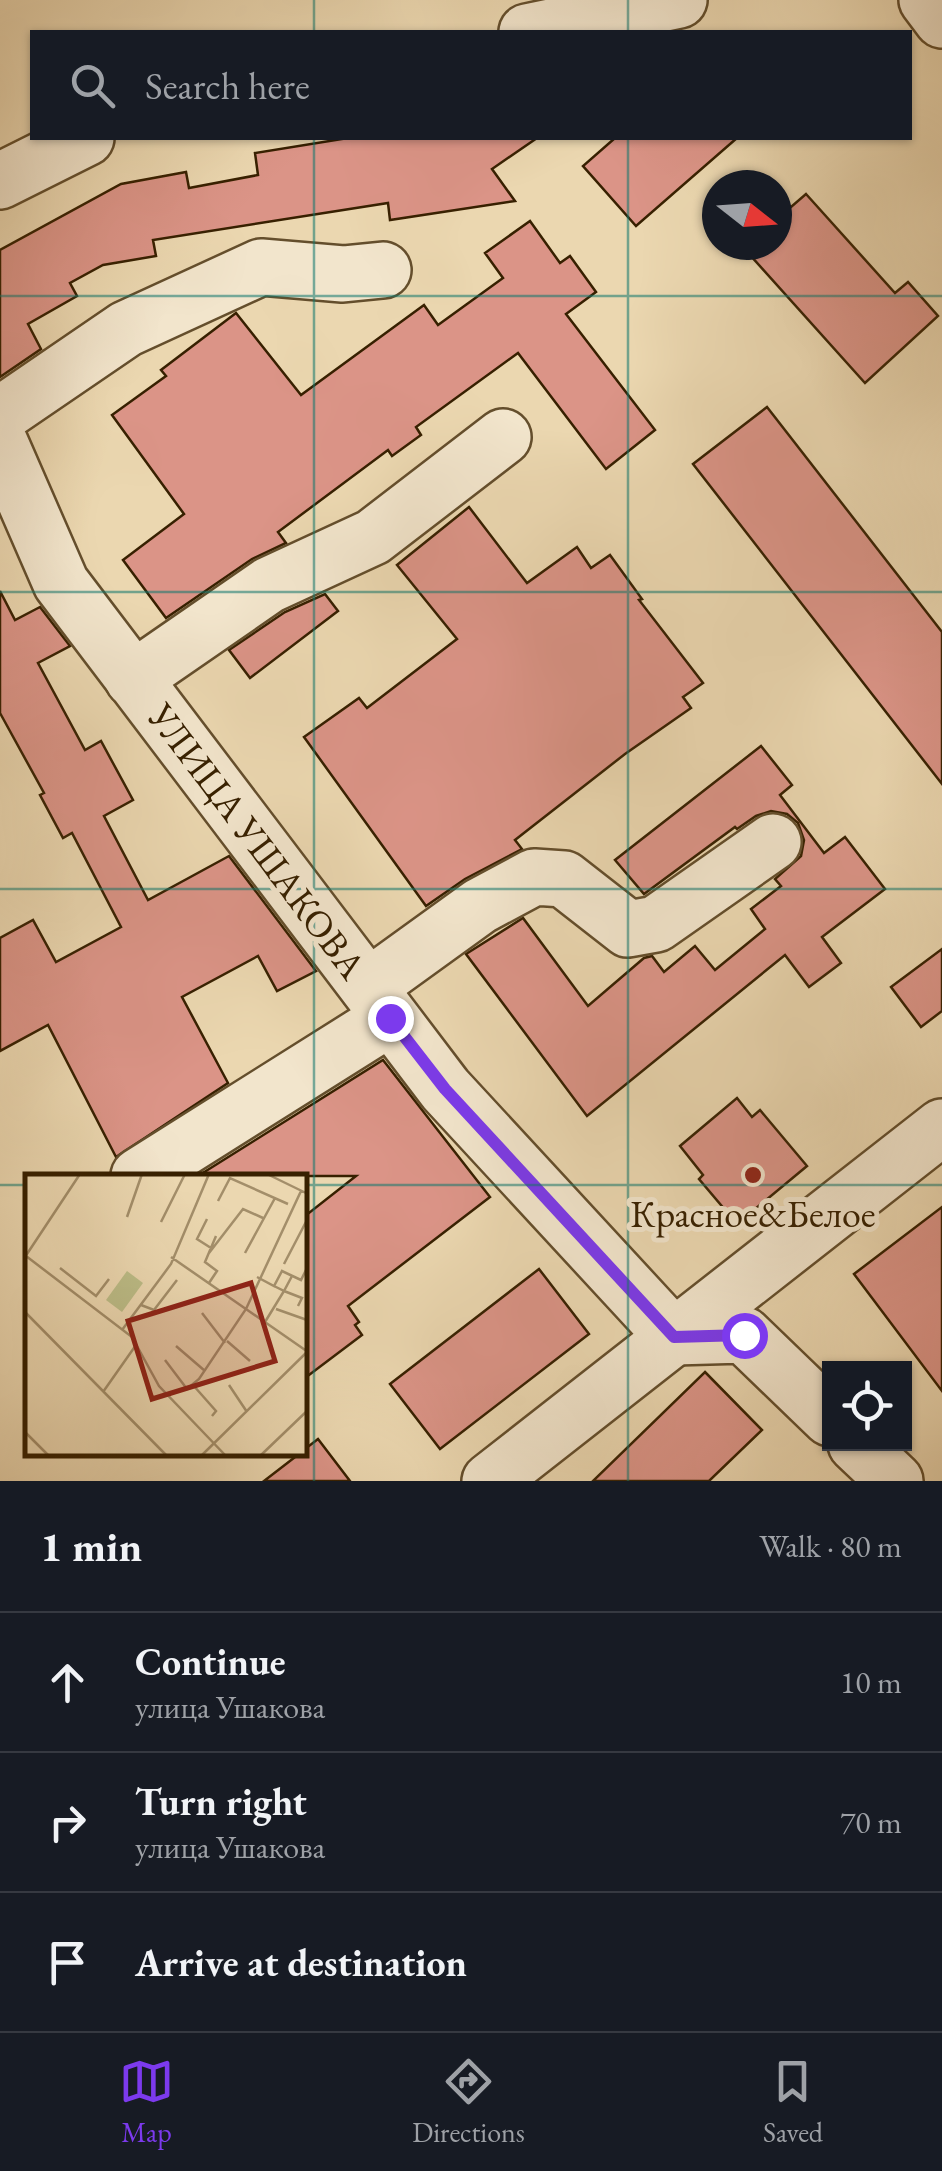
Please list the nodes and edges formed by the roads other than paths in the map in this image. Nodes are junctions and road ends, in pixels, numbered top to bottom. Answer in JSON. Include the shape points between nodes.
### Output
{"nodes":[{"id":1,"x":927,"y":0,"type":"edge"},
{"id":2,"x":654,"y":2,"type":"edge"},
{"id":3,"x":942,"y":20,"type":"edge"},
{"id":4,"x":536,"y":30,"type":"edge"},
{"id":5,"x":82,"y":140,"type":"edge"},
{"id":6,"x":0,"y":181,"type":"edge"},
{"id":7,"x":383,"y":270,"type":"dead end"},
{"id":8,"x":0,"y":415,"type":"edge"},
{"id":9,"x":503,"y":436,"type":"dead end"},
{"id":10,"x":0,"y":442,"type":"edge"},
{"id":11,"x":12,"y":501,"type":"edge"},
{"id":12,"x":134,"y":678,"type":"junction"},
{"id":13,"x":773,"y":842,"type":"dead end"},
{"id":14,"x":379,"y":1002,"type":"junction"},
{"id":15,"x":942,"y":1127,"type":"edge"},
{"id":16,"x":142,"y":1174,"type":"edge"},
{"id":17,"x":674,"y":1337,"type":"junction"},
{"id":18,"x":822,"y":1410,"type":"edge"},
{"id":19,"x":863,"y":1451,"type":"edge"},
{"id":20,"x":490,"y":1481,"type":"edge"},
{"id":21,"x":895,"y":1481,"type":"edge"}],
"edges":[{"from":1,"to":3,"type":"street"},
{"from":2,"to":4,"type":"street"},
{"from":5,"to":6,"type":"street"},
{"from":7,"to":8,"type":"street","via":[[342,274],[262,267],[126,329]]},
{"from":9,"to":12,"type":"street","via":[[373,537],[270,585]]},
{"from":10,"to":11,"type":"street","name":"УЛИЦА УШАКОВА"},
{"from":11,"to":12,"type":"street","name":"УЛИЦА УШАКОВА","via":[[61,583]]},
{"from":12,"to":14,"type":"street","name":"УЛИЦА УШАКОВА"},
{"from":13,"to":14,"type":"street","via":[[656,924],[628,929],[564,879],[534,877],[480,906]]},
{"from":14,"to":16,"type":"street"},
{"from":14,"to":17,"type":"street","name":"УЛИЦА УШАКОВА","via":[[445,1089]]},
{"from":15,"to":17,"type":"street"},
{"from":17,"to":18,"type":"street","via":[[744,1335]]},
{"from":17,"to":20,"type":"street"},
{"from":19,"to":21,"type":"street"}]}
